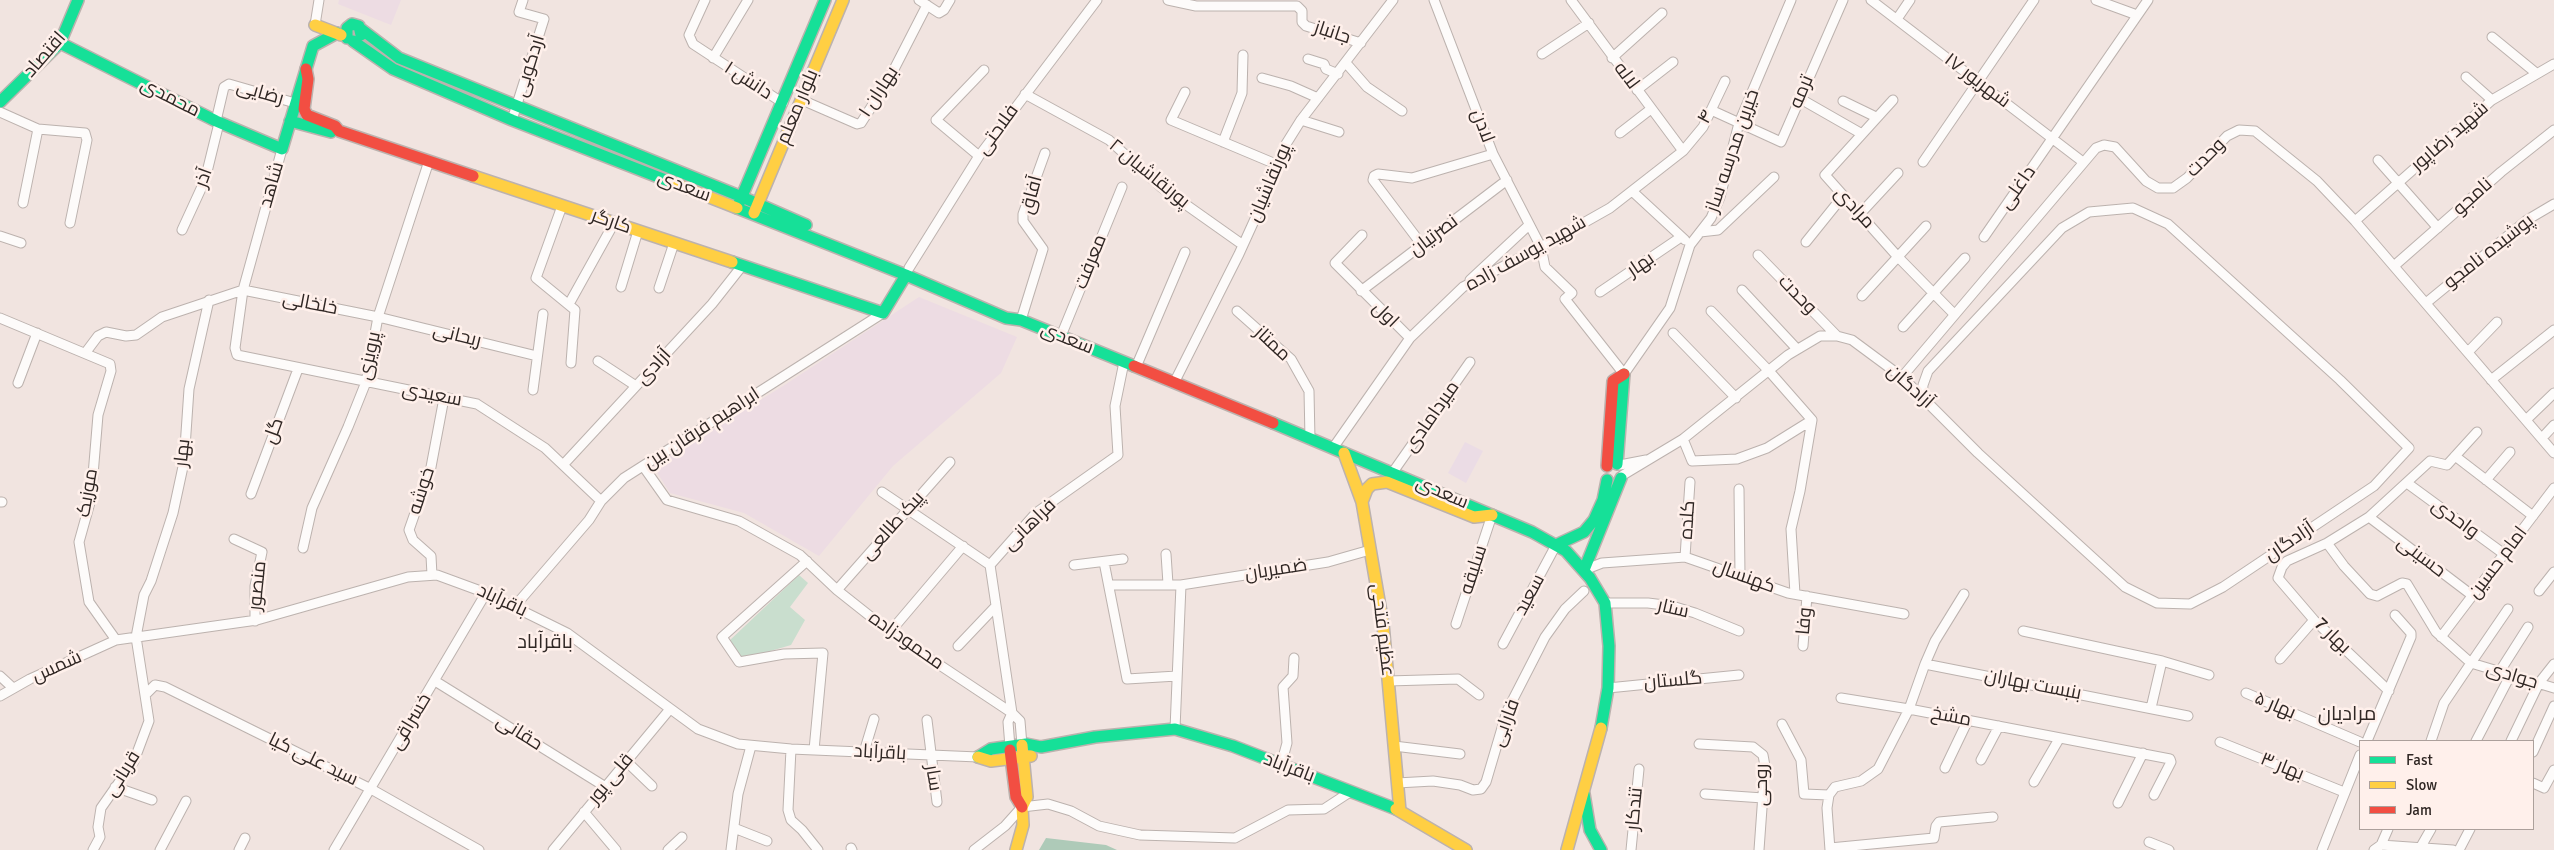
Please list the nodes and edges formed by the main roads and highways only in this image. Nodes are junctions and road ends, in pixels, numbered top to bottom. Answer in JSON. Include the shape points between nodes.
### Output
{"nodes":[{"id":1,"x":78,"y":0,"type":"edge"},
{"id":2,"x":825,"y":0,"type":"edge"},
{"id":3,"x":843,"y":0,"type":"edge"},
{"id":4,"x":357,"y":26,"type":"junction"},
{"id":5,"x":346,"y":37,"type":"junction"},
{"id":6,"x":60,"y":43,"type":"junction"},
{"id":7,"x":306,"y":69,"type":"junction"},
{"id":8,"x":0,"y":102,"type":"edge"},
{"id":9,"x":290,"y":121,"type":"junction"},
{"id":10,"x":339,"y":131,"type":"junction"},
{"id":11,"x":282,"y":149,"type":"joint"},
{"id":12,"x":772,"y":170,"type":"junction"},
{"id":13,"x":742,"y":197,"type":"junction"},
{"id":14,"x":738,"y":208,"type":"junction"},
{"id":15,"x":756,"y":209,"type":"junction"},
{"id":16,"x":778,"y":213,"type":"junction"},
{"id":17,"x":908,"y":271,"type":"junction"},
{"id":18,"x":882,"y":314,"type":"joint"},
{"id":19,"x":1624,"y":374,"type":"road end"},
{"id":20,"x":1344,"y":453,"type":"junction"},
{"id":21,"x":1618,"y":470,"type":"junction"},
{"id":22,"x":1362,"y":502,"type":"junction"},
{"id":23,"x":1492,"y":515,"type":"junction"},
{"id":24,"x":1597,"y":524,"type":"junction"},
{"id":25,"x":1556,"y":546,"type":"junction"},
{"id":26,"x":1584,"y":570,"type":"junction"},
{"id":27,"x":1016,"y":746,"type":"junction"},
{"id":28,"x":1041,"y":747,"type":"junction"},
{"id":29,"x":1023,"y":758,"type":"junction"},
{"id":30,"x":1010,"y":759,"type":"junction"},
{"id":31,"x":1583,"y":792,"type":"junction"},
{"id":32,"x":1022,"y":807,"type":"junction"},
{"id":33,"x":1400,"y":811,"type":"junction"},
{"id":34,"x":1572,"y":832,"type":"junction"},
{"id":35,"x":1016,"y":850,"type":"edge"},
{"id":36,"x":1466,"y":850,"type":"edge"},
{"id":37,"x":1561,"y":850,"type":"edge"},
{"id":38,"x":1567,"y":850,"type":"edge"},
{"id":39,"x":1600,"y":850,"type":"edge"}],
"edges":[{"from":1,"to":6,"type":"main road","name":"اقتصاد"},
{"from":2,"to":13,"type":"main road","name":"بلوار معلم"},
{"from":3,"to":12,"type":"main road","name":"بلوار معلم"},
{"from":4,"to":5,"type":"main road","via":[[347,28]]},
{"from":4,"to":5,"type":"main road","name":"سعدی","via":[[315,24]]},
{"from":4,"to":13,"type":"main road","name":"سعدی","via":[[399,58]]},
{"from":5,"to":7,"type":"main road","name":"شاهد","via":[[315,44]]},
{"from":5,"to":14,"type":"main road","name":"سعدی","via":[[393,69],[512,120]]},
{"from":6,"to":8,"type":"main road","name":"اقتصاد"},
{"from":6,"to":11,"type":"main road","name":"محمدی","via":[[218,122]]},
{"from":7,"to":9,"type":"main road","name":"شاهد"},
{"from":7,"to":10,"type":"main road","via":[[304,109],[307,115],[335,126]]},
{"from":9,"to":10,"type":"main road"},
{"from":9,"to":11,"type":"main road","name":"شاهد"},
{"from":10,"to":18,"type":"main road","name":"کارگر"},
{"from":12,"to":15,"type":"main road","name":"بلوار معلم"},
{"from":12,"to":16,"type":"main road","via":[[771,190]]},
{"from":13,"to":14,"type":"main road","name":"بلوار معلم"},
{"from":13,"to":15,"type":"main road","name":"سعدی"},
{"from":14,"to":15,"type":"main road","name":"سعدی"},
{"from":15,"to":16,"type":"main road","name":"سعدی"},
{"from":15,"to":17,"type":"main road","name":"سعدی"},
{"from":16,"to":17,"type":"main road","name":"سعدی"},
{"from":17,"to":18,"type":"main road","name":"ابراهیم فرقان بین"},
{"from":17,"to":20,"type":"main road","name":"سعدی","via":[[1006,318],[1021,320]]},
{"from":19,"to":21,"type":"main road"},
{"from":20,"to":22,"type":"main road","name":"عظیم فتحی"},
{"from":20,"to":23,"type":"main road","name":"سعدی"},
{"from":21,"to":24,"type":"main road"},
{"from":21,"to":24,"type":"main road","via":[[1604,472],[1607,480]]},
{"from":22,"to":23,"type":"main road","via":[[1372,484],[1387,482],[1474,517]]},
{"from":22,"to":33,"type":"main road","name":"عظیم فتحی","via":[[1383,624]]},
{"from":23,"to":25,"type":"main road","name":"سعدی"},
{"from":24,"to":25,"type":"main road"},
{"from":24,"to":26,"type":"main road"},
{"from":25,"to":26,"type":"main road","name":"سعدی"},
{"from":26,"to":31,"type":"main road","name":"سعدی","via":[[1605,603],[1610,646],[1608,688],[1599,741]]},
{"from":27,"to":28,"type":"main road","name":"باقرآباد"},
{"from":27,"to":29,"type":"main road"},
{"from":27,"to":30,"type":"main road"},
{"from":27,"to":30,"type":"main road","name":"باقرآباد","via":[[990,749],[978,757],[991,761]]},
{"from":28,"to":29,"type":"main road","name":"باقرآباد","via":[[1030,757]]},
{"from":28,"to":33,"type":"main road","name":"باقرآباد","via":[[1095,737],[1175,729],[1233,746]]},
{"from":29,"to":30,"type":"main road","name":"باقرآباد"},
{"from":29,"to":32,"type":"main road","via":[[1027,798]]},
{"from":30,"to":32,"type":"main road","via":[[1016,797]]},
{"from":31,"to":34,"type":"main road","name":"سعدی"},
{"from":31,"to":39,"type":"main road","via":[[1590,830]]},
{"from":32,"to":35,"type":"main road","via":[[1023,825]]},
{"from":33,"to":36,"type":"main road","name":"باقرآباد"},
{"from":34,"to":37,"type":"main road"},
{"from":34,"to":38,"type":"main road","name":"سعدی"}]}
